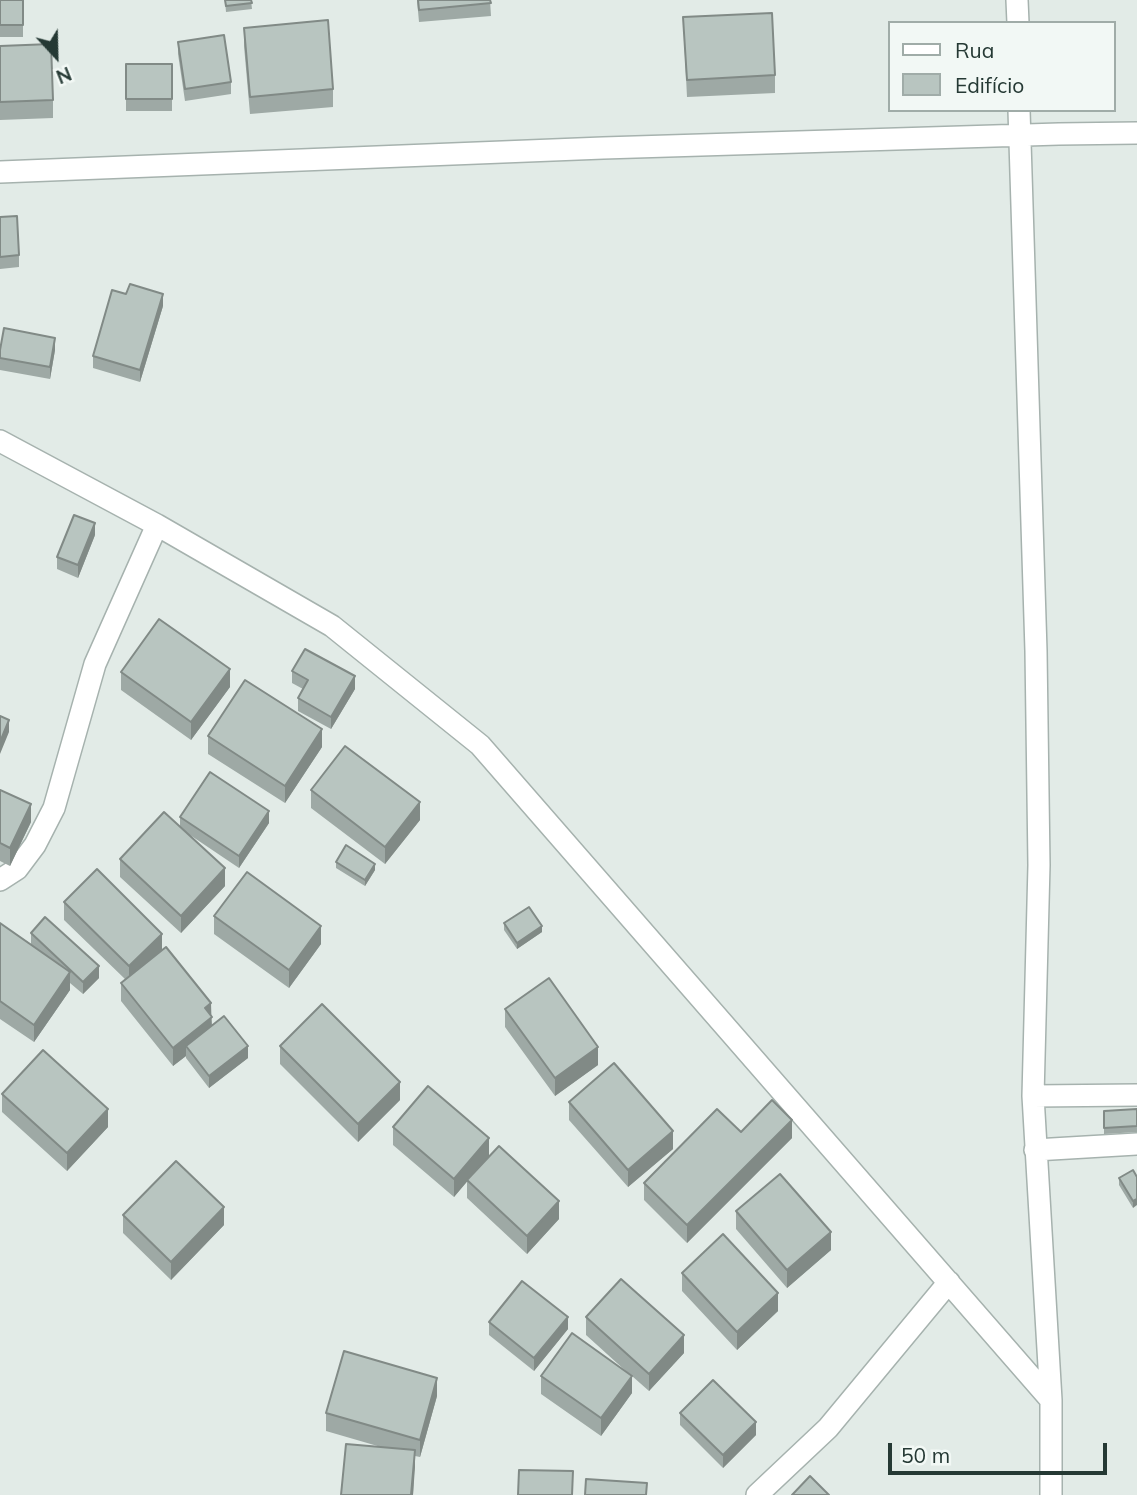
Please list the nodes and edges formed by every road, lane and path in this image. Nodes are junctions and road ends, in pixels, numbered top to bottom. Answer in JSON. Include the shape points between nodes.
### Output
{"nodes":[{"id":1,"x":1017,"y":0,"type":"edge"},
{"id":2,"x":1018,"y":21,"type":"edge"},
{"id":3,"x":1019,"y":112,"type":"edge"},
{"id":4,"x":1137,"y":133,"type":"edge"},
{"id":5,"x":1020,"y":135,"type":"junction"},
{"id":6,"x":0,"y":172,"type":"edge"},
{"id":7,"x":0,"y":441,"type":"edge"},
{"id":8,"x":158,"y":525,"type":"junction"},
{"id":9,"x":0,"y":880,"type":"edge"},
{"id":10,"x":1137,"y":1095,"type":"edge"},
{"id":11,"x":1033,"y":1096,"type":"junction"},
{"id":12,"x":1137,"y":1144,"type":"edge"},
{"id":13,"x":1035,"y":1150,"type":"junction"},
{"id":14,"x":949,"y":1282,"type":"junction"},
{"id":15,"x":1051,"y":1400,"type":"junction"},
{"id":16,"x":757,"y":1495,"type":"edge"},
{"id":17,"x":1051,"y":1495,"type":"edge"}],
"edges":[{"from":1,"to":2,"type":"street"},
{"from":3,"to":5,"type":"street"},
{"from":4,"to":5,"type":"street"},
{"from":5,"to":6,"type":"street"},
{"from":5,"to":11,"type":"street","via":[[1038,771]]},
{"from":7,"to":8,"type":"street"},
{"from":8,"to":9,"type":"street","via":[[95,664],[54,808],[17,869]]},
{"from":8,"to":14,"type":"street","via":[[332,626],[480,745]]},
{"from":10,"to":11,"type":"street"},
{"from":11,"to":13,"type":"street"},
{"from":12,"to":13,"type":"street"},
{"from":13,"to":15,"type":"street"},
{"from":14,"to":15,"type":"street"},
{"from":14,"to":16,"type":"street","via":[[828,1428]]},
{"from":15,"to":17,"type":"street"}]}
